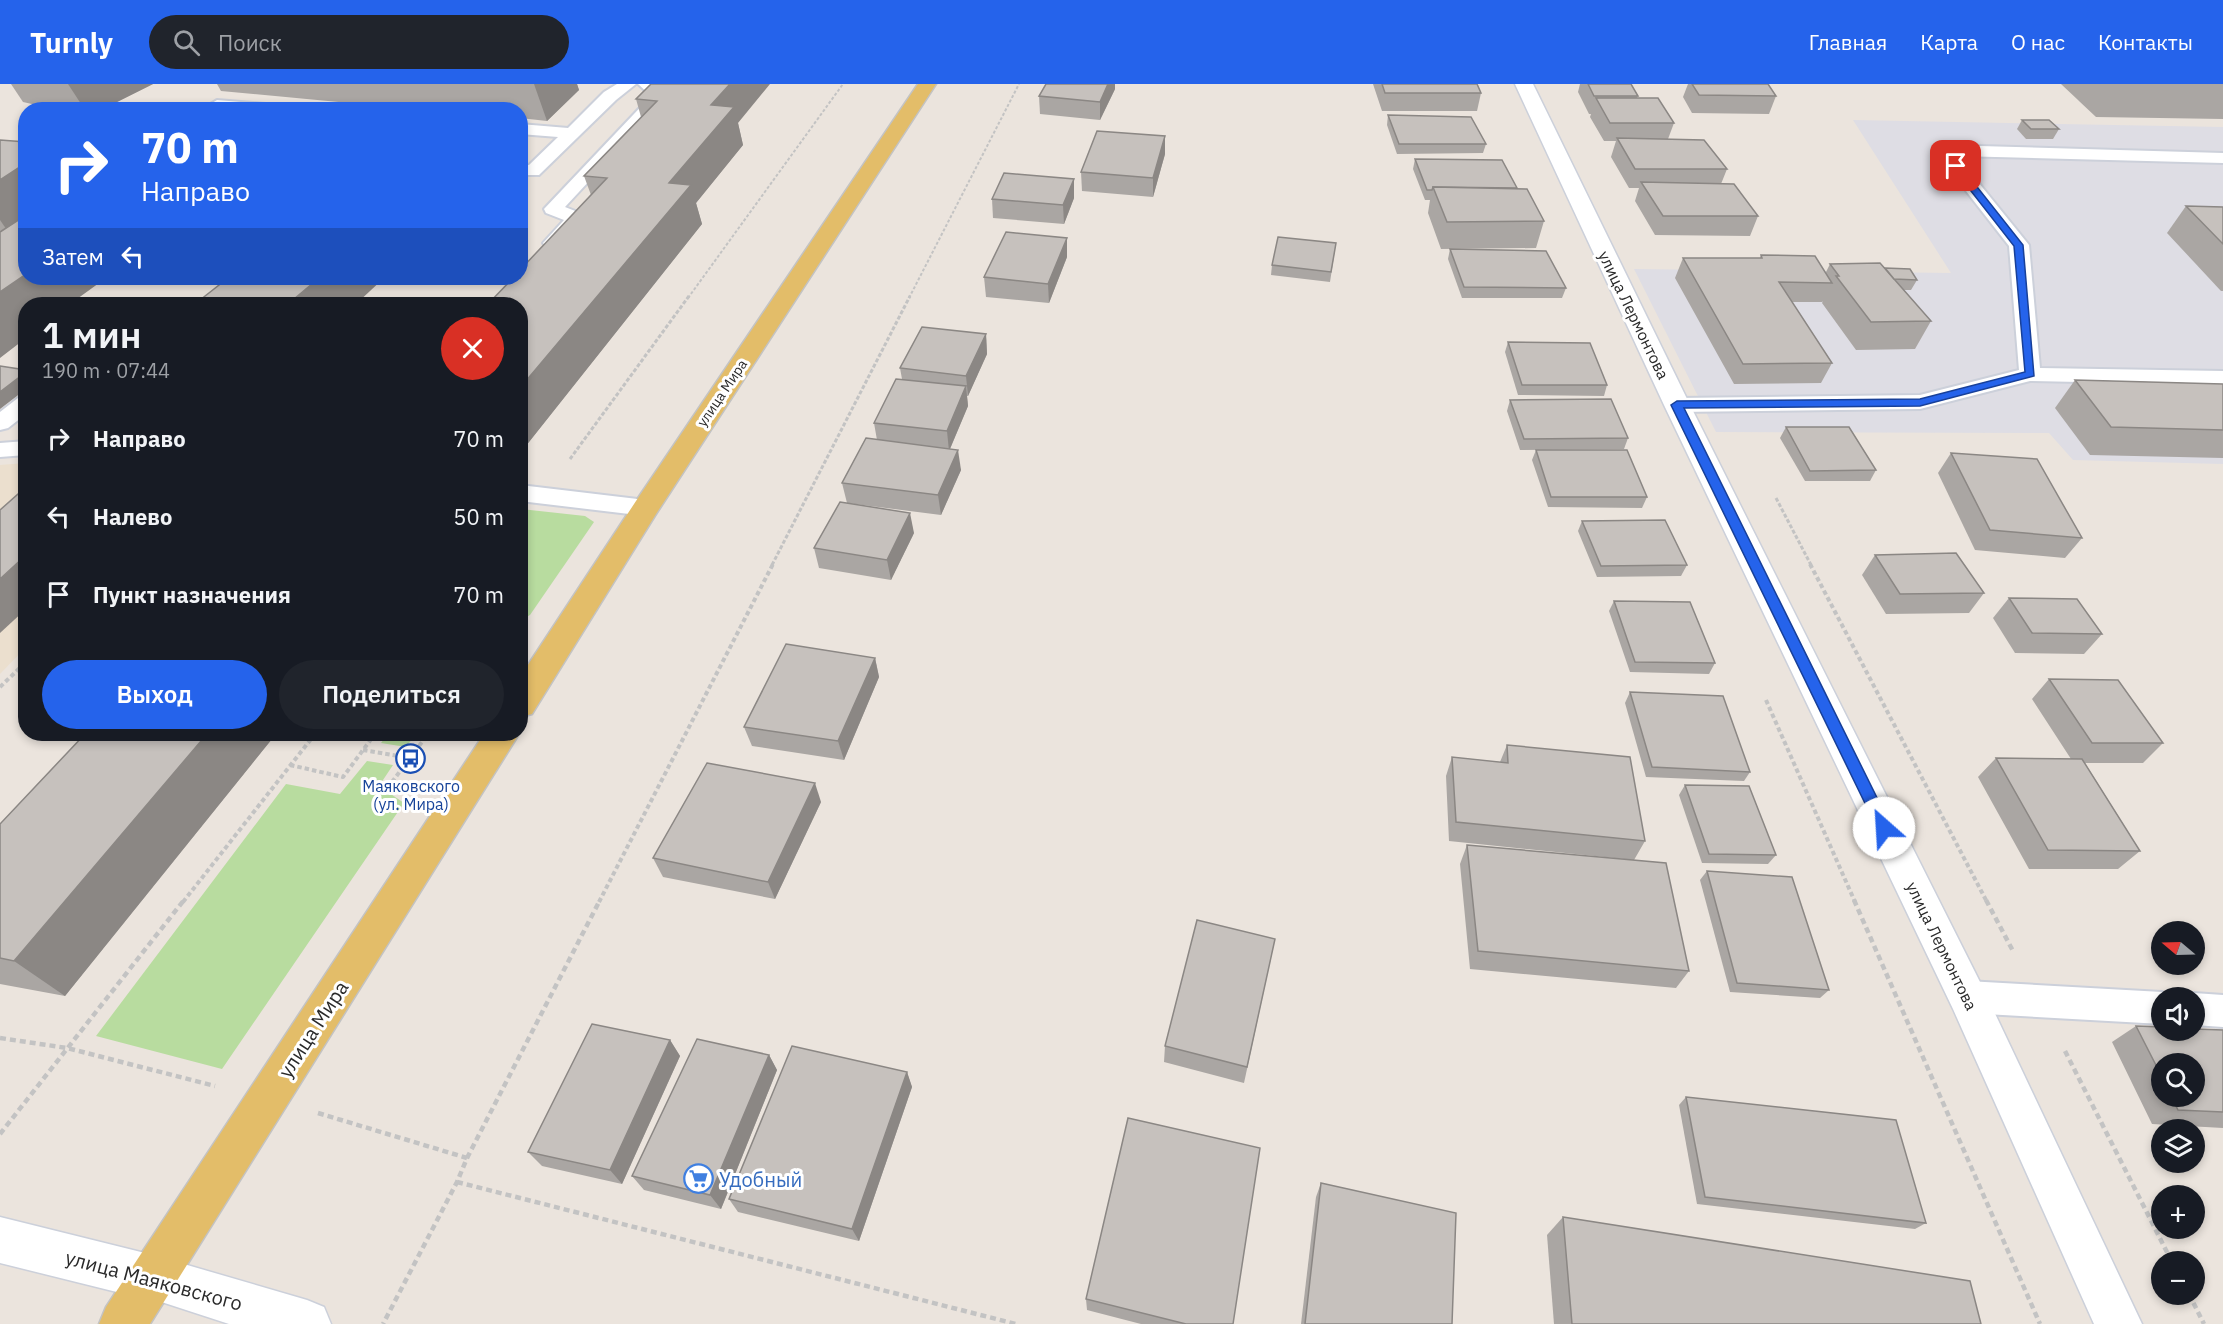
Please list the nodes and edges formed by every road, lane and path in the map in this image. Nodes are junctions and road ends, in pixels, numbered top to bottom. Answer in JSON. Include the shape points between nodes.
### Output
{"nodes":[{"id":1,"x":628,"y":84,"type":"edge"},
{"id":2,"x":646,"y":84,"type":"edge"},
{"id":3,"x":843,"y":84,"type":"edge"},
{"id":4,"x":927,"y":84,"type":"edge"},
{"id":5,"x":1019,"y":84,"type":"edge"},
{"id":6,"x":1524,"y":84,"type":"edge"},
{"id":7,"x":528,"y":130,"type":"edge"},
{"id":8,"x":571,"y":133,"type":"junction"},
{"id":9,"x":2223,"y":158,"type":"edge"},
{"id":10,"x":528,"y":171,"type":"edge"},
{"id":11,"x":544,"y":252,"type":"edge"},
{"id":12,"x":2030,"y":374,"type":"junction"},
{"id":13,"x":2223,"y":378,"type":"edge"},
{"id":14,"x":1677,"y":405,"type":"junction"},
{"id":15,"x":18,"y":409,"type":"edge"},
{"id":16,"x":0,"y":423,"type":"edge"},
{"id":17,"x":0,"y":430,"type":"edge"},
{"id":18,"x":18,"y":432,"type":"edge"},
{"id":19,"x":18,"y":449,"type":"edge"},
{"id":20,"x":0,"y":450,"type":"edge"},
{"id":21,"x":1771,"y":488,"type":"dead end"},
{"id":22,"x":532,"y":494,"type":"edge"},
{"id":23,"x":646,"y":508,"type":"junction"},
{"id":24,"x":18,"y":670,"type":"edge"},
{"id":25,"x":0,"y":687,"type":"edge"},
{"id":26,"x":528,"y":692,"type":"edge"},
{"id":27,"x":1765,"y":699,"type":"dead end"},
{"id":28,"x":309,"y":741,"type":"edge"},
{"id":29,"x":370,"y":741,"type":"edge"},
{"id":30,"x":423,"y":741,"type":"edge"},
{"id":31,"x":498,"y":741,"type":"edge"},
{"id":32,"x":363,"y":750,"type":"junction"},
{"id":33,"x":411,"y":758,"type":"junction"},
{"id":34,"x":290,"y":765,"type":"junction"},
{"id":35,"x":392,"y":782,"type":"dead end"},
{"id":36,"x":1967,"y":997,"type":"junction"},
{"id":37,"x":2039,"y":1001,"type":"junction"},
{"id":38,"x":2151,"y":1007,"type":"edge"},
{"id":39,"x":2205,"y":1010,"type":"edge"},
{"id":40,"x":2223,"y":1011,"type":"edge"},
{"id":41,"x":0,"y":1038,"type":"edge"},
{"id":42,"x":67,"y":1048,"type":"junction"},
{"id":43,"x":269,"y":1098,"type":"junction"},
{"id":44,"x":0,"y":1134,"type":"edge"},
{"id":45,"x":466,"y":1158,"type":"junction"},
{"id":46,"x":457,"y":1182,"type":"junction"},
{"id":47,"x":0,"y":1240,"type":"edge"},
{"id":48,"x":2166,"y":1251,"type":"edge"},
{"id":49,"x":153,"y":1278,"type":"junction"},
{"id":50,"x":2194,"y":1305,"type":"edge"},
{"id":51,"x":123,"y":1324,"type":"edge"},
{"id":52,"x":307,"y":1324,"type":"edge"},
{"id":53,"x":383,"y":1324,"type":"edge"},
{"id":54,"x":1016,"y":1324,"type":"edge"},
{"id":55,"x":2040,"y":1324,"type":"edge"},
{"id":56,"x":2118,"y":1324,"type":"edge"},
{"id":57,"x":2204,"y":1324,"type":"edge"}],
"edges":[{"from":1,"to":8,"type":"lane","via":[[609,96]]},
{"from":2,"to":11,"type":"lane","via":[[661,95],[553,209],[576,218]]},
{"from":3,"to":22,"type":"path"},
{"from":4,"to":23,"type":"main road","name":"улица Мира"},
{"from":5,"to":45,"type":"path"},
{"from":6,"to":14,"type":"main road","name":"улица Лермонтова"},
{"from":7,"to":8,"type":"lane"},
{"from":8,"to":10,"type":"lane","via":[[533,171]]},
{"from":9,"to":12,"type":"lane","via":[[1943,150],[2019,245]]},
{"from":12,"to":13,"type":"lane"},
{"from":12,"to":14,"type":"lane","via":[[1920,402]]},
{"from":14,"to":36,"type":"main road","name":"улица Лермонтова"},
{"from":15,"to":16,"type":"lane"},
{"from":17,"to":18,"type":"lane"},
{"from":19,"to":20,"type":"lane"},
{"from":21,"to":37,"type":"path"},
{"from":22,"to":23,"type":"lane"},
{"from":23,"to":26,"type":"main road","name":"улица Мира"},
{"from":24,"to":25,"type":"path"},
{"from":27,"to":55,"type":"path"},
{"from":28,"to":34,"type":"path"},
{"from":29,"to":32,"type":"path"},
{"from":30,"to":33,"type":"path"},
{"from":31,"to":43,"type":"main road","name":"улица Мира"},
{"from":32,"to":33,"type":"path"},
{"from":32,"to":34,"type":"path","via":[[344,777]]},
{"from":33,"to":35,"type":"path"},
{"from":34,"to":42,"type":"path"},
{"from":36,"to":37,"type":"lane"},
{"from":36,"to":56,"type":"main road","name":"улица Лермонтова"},
{"from":37,"to":38,"type":"lane"},
{"from":37,"to":48,"type":"path"},
{"from":39,"to":40,"type":"lane"},
{"from":41,"to":42,"type":"path"},
{"from":42,"to":43,"type":"path"},
{"from":42,"to":44,"type":"path"},
{"from":43,"to":45,"type":"path"},
{"from":43,"to":49,"type":"main road","name":"улица Мира"},
{"from":45,"to":46,"type":"path"},
{"from":46,"to":53,"type":"path"},
{"from":46,"to":54,"type":"path"},
{"from":47,"to":49,"type":"main road","name":"улица Маяковского"},
{"from":49,"to":51,"type":"main road","name":"улица Мира"},
{"from":49,"to":52,"type":"main road","name":"улица Маяковского"},
{"from":50,"to":57,"type":"path"}]}
